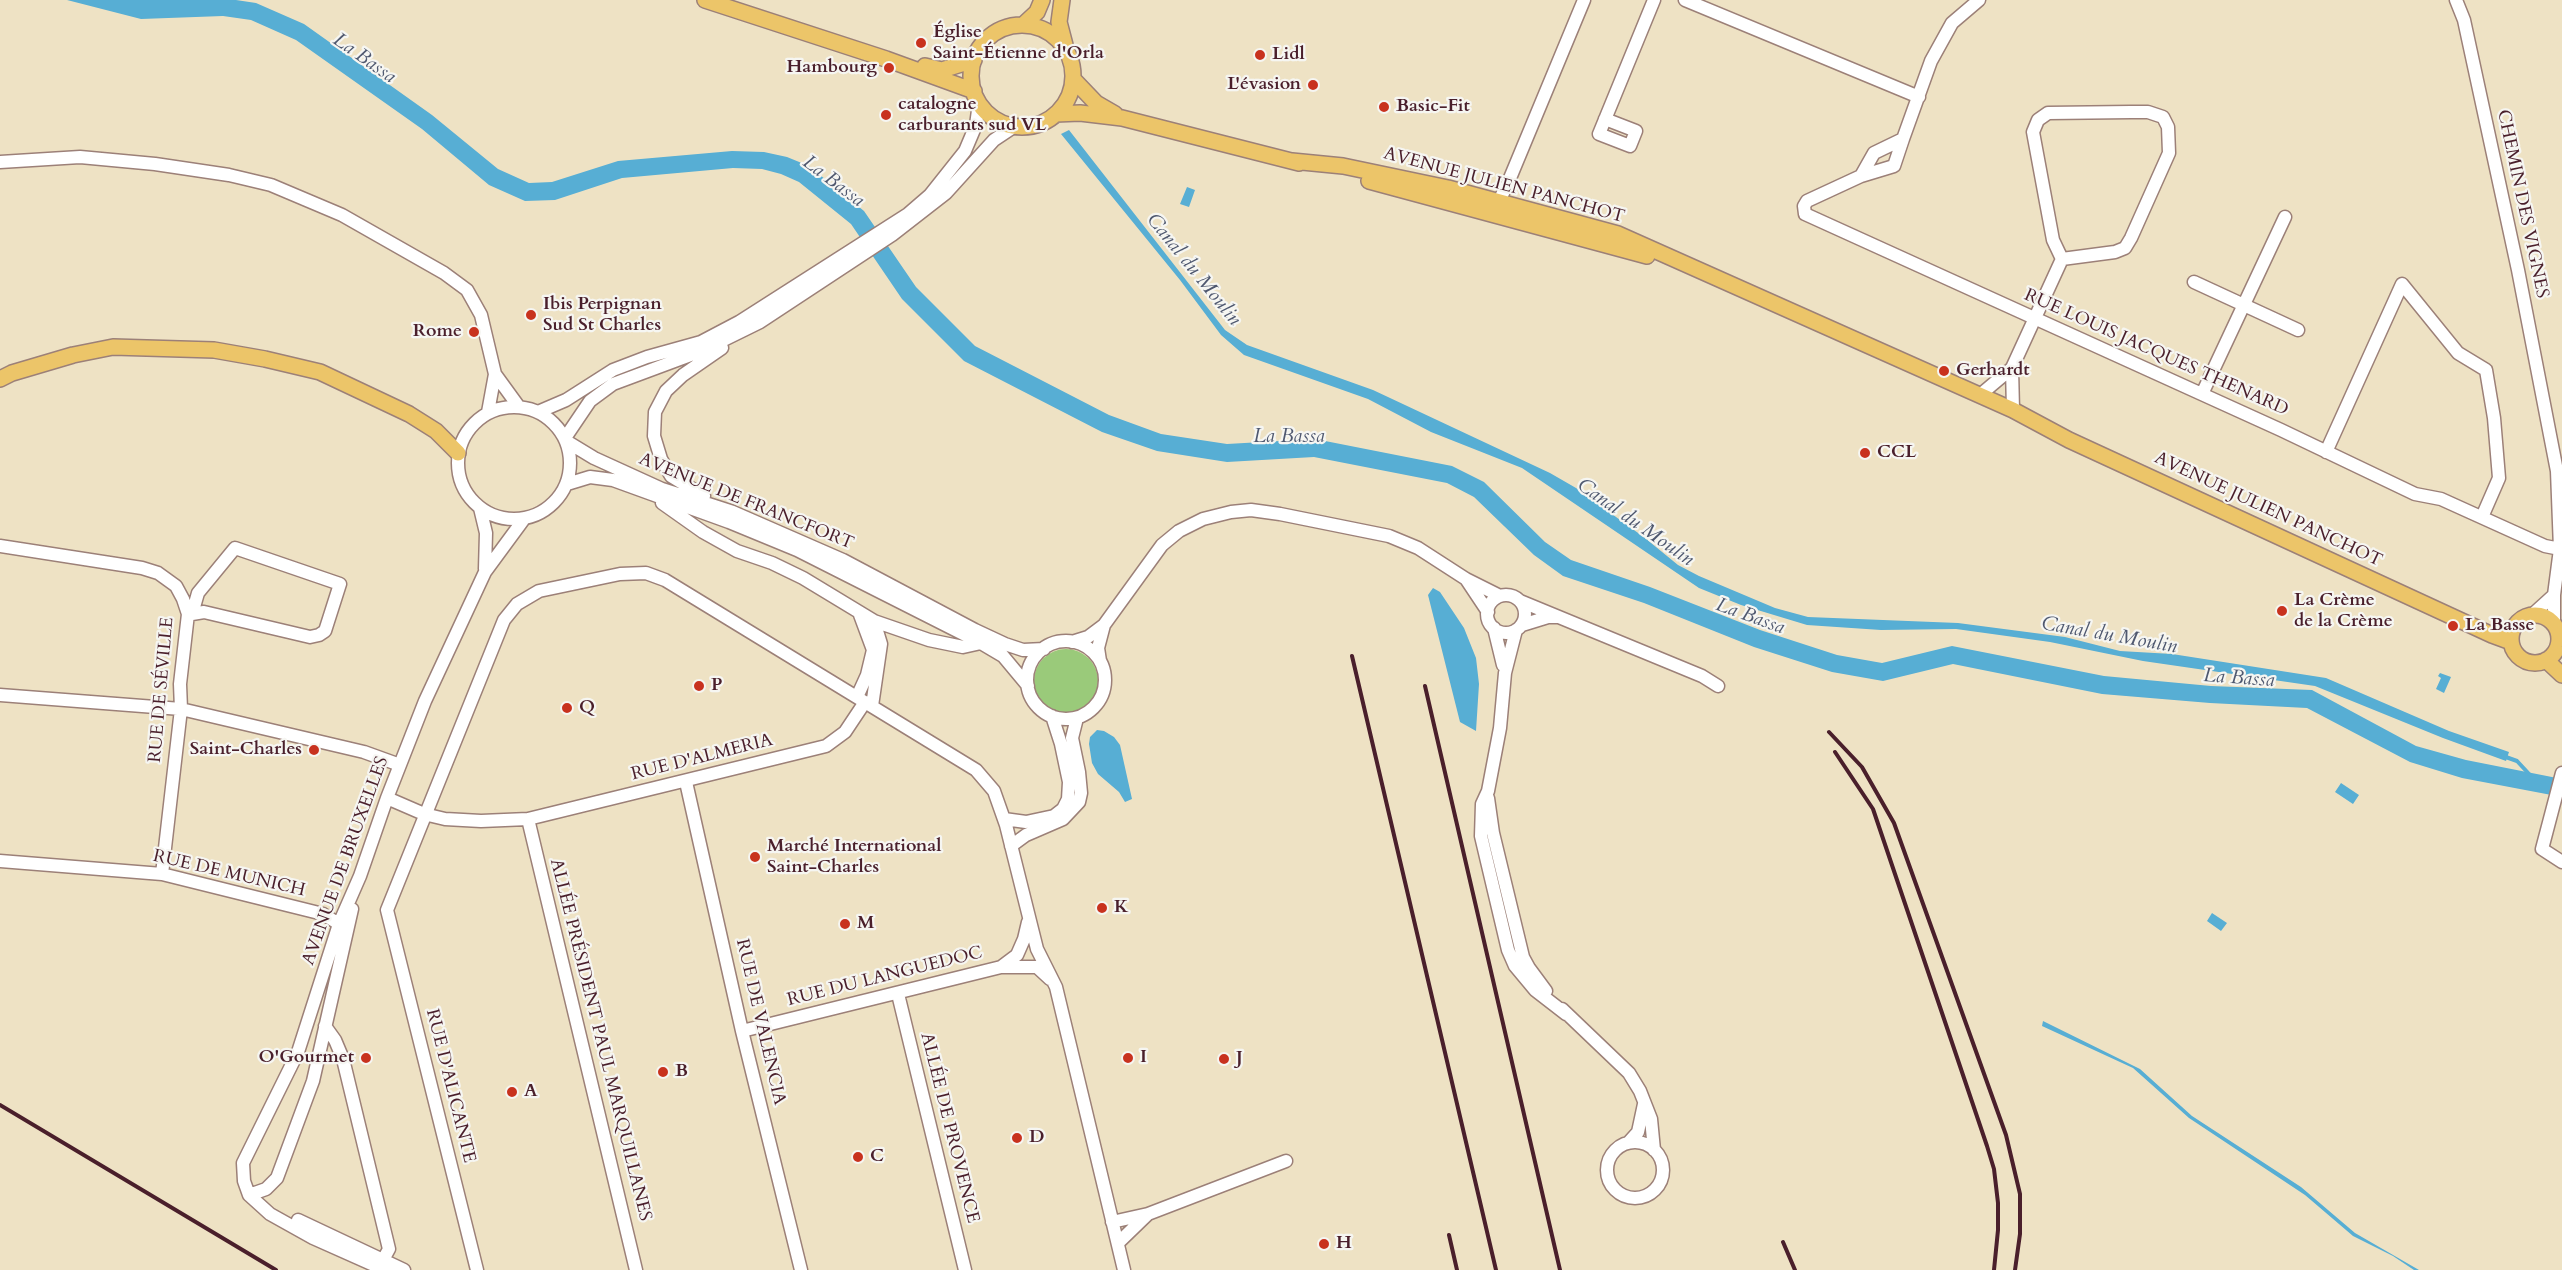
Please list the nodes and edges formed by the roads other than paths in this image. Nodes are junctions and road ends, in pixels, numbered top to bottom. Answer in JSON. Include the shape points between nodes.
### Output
{"nodes":[{"id":1,"x":705,"y":0,"type":"edge"},
{"id":2,"x":1042,"y":0,"type":"edge"},
{"id":3,"x":1062,"y":0,"type":"edge"},
{"id":4,"x":1584,"y":0,"type":"edge"},
{"id":5,"x":1654,"y":0,"type":"edge"},
{"id":6,"x":1685,"y":0,"type":"edge"},
{"id":7,"x":1979,"y":0,"type":"edge"},
{"id":8,"x":2456,"y":0,"type":"edge"},
{"id":9,"x":1023,"y":24,"type":"junction"},
{"id":10,"x":1067,"y":51,"type":"junction"},
{"id":11,"x":886,"y":59,"type":"junction"},
{"id":12,"x":974,"y":60,"type":"junction"},
{"id":13,"x":1074,"y":80,"type":"junction"},
{"id":14,"x":976,"y":97,"type":"junction"},
{"id":15,"x":1919,"y":97,"type":"junction"},
{"id":16,"x":1056,"y":114,"type":"junction"},
{"id":17,"x":1122,"y":118,"type":"junction"},
{"id":18,"x":1605,"y":119,"type":"dead end"},
{"id":19,"x":1015,"y":126,"type":"junction"},
{"id":20,"x":1903,"y":139,"type":"junction"},
{"id":21,"x":0,"y":162,"type":"edge"},
{"id":22,"x":1861,"y":176,"type":"junction"},
{"id":23,"x":1496,"y":208,"type":"junction"},
{"id":24,"x":2285,"y":217,"type":"dead end"},
{"id":25,"x":890,"y":231,"type":"junction"},
{"id":26,"x":859,"y":251,"type":"junction"},
{"id":27,"x":2062,"y":259,"type":"junction"},
{"id":28,"x":2194,"y":282,"type":"dead end"},
{"id":29,"x":2243,"y":305,"type":"junction"},
{"id":30,"x":2035,"y":318,"type":"junction"},
{"id":31,"x":760,"y":322,"type":"junction"},
{"id":32,"x":2298,"y":330,"type":"dead end"},
{"id":33,"x":73,"y":354,"type":"junction"},
{"id":34,"x":1913,"y":366,"type":"junction"},
{"id":35,"x":2012,"y":368,"type":"junction"},
{"id":36,"x":495,"y":374,"type":"junction"},
{"id":37,"x":0,"y":379,"type":"edge"},
{"id":38,"x":0,"y":386,"type":"edge"},
{"id":39,"x":2202,"y":394,"type":"junction"},
{"id":40,"x":1980,"y":395,"type":"junction"},
{"id":41,"x":519,"y":407,"type":"junction"},
{"id":42,"x":2013,"y":410,"type":"junction"},
{"id":43,"x":488,"y":412,"type":"junction"},
{"id":44,"x":538,"y":412,"type":"junction"},
{"id":45,"x":566,"y":439,"type":"junction"},
{"id":46,"x":2069,"y":440,"type":"junction"},
{"id":47,"x":2326,"y":452,"type":"junction"},
{"id":48,"x":458,"y":453,"type":"junction"},
{"id":49,"x":567,"y":484,"type":"junction"},
{"id":50,"x":652,"y":495,"type":"junction"},
{"id":51,"x":480,"y":508,"type":"junction"},
{"id":52,"x":2482,"y":518,"type":"junction"},
{"id":53,"x":524,"y":519,"type":"junction"},
{"id":54,"x":0,"y":546,"type":"edge"},
{"id":55,"x":815,"y":547,"type":"junction"},
{"id":56,"x":2560,"y":549,"type":"junction"},
{"id":57,"x":485,"y":572,"type":"junction"},
{"id":58,"x":1466,"y":579,"type":"junction"},
{"id":59,"x":2553,"y":595,"type":"junction"},
{"id":60,"x":1500,"y":596,"type":"junction"},
{"id":61,"x":1520,"y":601,"type":"junction"},
{"id":62,"x":1488,"y":612,"type":"junction"},
{"id":63,"x":190,"y":614,"type":"junction"},
{"id":64,"x":860,"y":615,"type":"junction"},
{"id":65,"x":2532,"y":615,"type":"junction"},
{"id":66,"x":1563,"y":617,"type":"junction"},
{"id":67,"x":874,"y":621,"type":"junction"},
{"id":68,"x":1104,"y":625,"type":"junction"},
{"id":69,"x":2554,"y":625,"type":"junction"},
{"id":70,"x":1519,"y":627,"type":"junction"},
{"id":71,"x":1494,"y":628,"type":"junction"},
{"id":72,"x":2512,"y":636,"type":"junction"},
{"id":73,"x":1072,"y":642,"type":"junction"},
{"id":74,"x":981,"y":643,"type":"junction"},
{"id":75,"x":1044,"y":649,"type":"junction"},
{"id":76,"x":2560,"y":652,"type":"edge"},
{"id":77,"x":2546,"y":660,"type":"junction"},
{"id":78,"x":1100,"y":661,"type":"junction"},
{"id":79,"x":1505,"y":672,"type":"junction"},
{"id":80,"x":2562,"y":675,"type":"edge"},
{"id":81,"x":1028,"y":686,"type":"junction"},
{"id":82,"x":1718,"y":686,"type":"dead end"},
{"id":83,"x":0,"y":695,"type":"edge"},
{"id":84,"x":865,"y":702,"type":"junction"},
{"id":85,"x":181,"y":709,"type":"junction"},
{"id":86,"x":1052,"y":716,"type":"junction"},
{"id":87,"x":1077,"y":718,"type":"junction"},
{"id":88,"x":400,"y":765,"type":"junction"},
{"id":89,"x":2562,"y":774,"type":"edge"},
{"id":90,"x":686,"y":782,"type":"junction"},
{"id":91,"x":387,"y":798,"type":"junction"},
{"id":92,"x":424,"y":814,"type":"junction"},
{"id":93,"x":528,"y":819,"type":"junction"},
{"id":94,"x":1004,"y":819,"type":"junction"},
{"id":95,"x":1011,"y":846,"type":"junction"},
{"id":96,"x":0,"y":861,"type":"edge"},
{"id":97,"x":2562,"y":862,"type":"edge"},
{"id":98,"x":162,"y":874,"type":"junction"},
{"id":99,"x":360,"y":876,"type":"junction"},
{"id":100,"x":1028,"y":920,"type":"junction"},
{"id":101,"x":339,"y":924,"type":"junction"},
{"id":102,"x":1001,"y":967,"type":"junction"},
{"id":103,"x":1056,"y":987,"type":"junction"},
{"id":104,"x":898,"y":994,"type":"junction"},
{"id":105,"x":325,"y":1026,"type":"junction"},
{"id":106,"x":742,"y":1030,"type":"junction"},
{"id":107,"x":1644,"y":1100,"type":"junction"},
{"id":108,"x":1629,"y":1142,"type":"junction"},
{"id":109,"x":1654,"y":1150,"type":"junction"},
{"id":110,"x":1286,"y":1161,"type":"dead end"},
{"id":111,"x":249,"y":1195,"type":"junction"},
{"id":112,"x":1148,"y":1214,"type":"junction"},
{"id":113,"x":1112,"y":1222,"type":"junction"},
{"id":114,"x":1118,"y":1243,"type":"junction"},
{"id":115,"x":384,"y":1265,"type":"edge"},
{"id":116,"x":365,"y":1270,"type":"edge"},
{"id":117,"x":404,"y":1270,"type":"edge"},
{"id":118,"x":477,"y":1270,"type":"edge"},
{"id":119,"x":636,"y":1270,"type":"edge"},
{"id":120,"x":801,"y":1270,"type":"edge"},
{"id":121,"x":965,"y":1270,"type":"edge"},
{"id":122,"x":1124,"y":1270,"type":"edge"}],
"edges":[{"from":1,"to":11,"type":"main road"},
{"from":2,"to":9,"type":"main road","via":[[1037,12]]},
{"from":3,"to":10,"type":"main road","via":[[1059,22]]},
{"from":4,"to":23,"type":"street"},
{"from":5,"to":18,"type":"street"},
{"from":6,"to":15,"type":"street"},
{"from":7,"to":15,"type":"street","name":"RUE LOUIS JACQUES THENARD","via":[[1952,23],[1931,61]]},
{"from":8,"to":56,"type":"street","name":"CHEMIN DES VIGNES","via":[[2464,20],[2518,270],[2557,471]]},
{"from":9,"to":10,"type":"main road","via":[[1056,37]]},
{"from":9,"to":12,"type":"main road","via":[[992,34]]},
{"from":10,"to":13,"type":"main road"},
{"from":11,"to":12,"type":"main road","via":[[942,70]]},
{"from":11,"to":14,"type":"main road"},
{"from":12,"to":14,"type":"main road","via":[[971,76]]},
{"from":13,"to":16,"type":"main road","via":[[1068,99]]},
{"from":13,"to":17,"type":"main road","name":"AVENUE JULIEN PANCHOT","via":[[1096,103]]},
{"from":14,"to":19,"type":"main road","via":[[994,119]]},
{"from":14,"to":25,"type":"street","via":[[976,125],[965,151],[930,195]]},
{"from":15,"to":20,"type":"street","name":"RUE LOUIS JACQUES THENARD"},
{"from":16,"to":17,"type":"main road","name":"AVENUE JULIEN PANCHOT"},
{"from":16,"to":19,"type":"main road","via":[[1037,125]]},
{"from":17,"to":23,"type":"main road","name":"AVENUE JULIEN PANCHOT"},
{"from":19,"to":25,"type":"street","via":[[994,140],[946,193]]},
{"from":20,"to":22,"type":"street","via":[[1874,153]]},
{"from":20,"to":22,"type":"street","name":"RUE LOUIS JACQUES THENARD","via":[[1894,166]]},
{"from":21,"to":36,"type":"street","via":[[80,157],[229,175],[271,186],[342,215],[467,290],[481,315]]},
{"from":22,"to":30,"type":"street","name":"RUE LOUIS JACQUES THENARD","via":[[1807,201],[1805,214]]},
{"from":23,"to":34,"type":"main road","name":"AVENUE JULIEN PANCHOT","via":[[1699,272]]},
{"from":24,"to":29,"type":"street"},
{"from":25,"to":26,"type":"street"},
{"from":26,"to":31,"type":"street"},
{"from":26,"to":44,"type":"street","via":[[701,342],[614,370],[566,400]]},
{"from":27,"to":27,"type":"street","via":[[2125,248],[2169,153],[2168,127],[2163,117],[2148,112],[2048,113],[2038,120],[2033,132],[2053,240]]},
{"from":27,"to":30,"type":"street"},
{"from":28,"to":29,"type":"street"},
{"from":29,"to":32,"type":"street"},
{"from":29,"to":39,"type":"street"},
{"from":30,"to":35,"type":"street"},
{"from":30,"to":39,"type":"street","name":"RUE LOUIS JACQUES THENARD"},
{"from":31,"to":45,"type":"street","via":[[699,352],[613,384],[590,401]]},
{"from":31,"to":55,"type":"street","via":[[666,391],[655,412],[654,436],[671,476],[695,492]]},
{"from":33,"to":37,"type":"main road"},
{"from":33,"to":38,"type":"street"},
{"from":33,"to":48,"type":"main road","via":[[113,347],[214,350],[320,372],[409,414]]},
{"from":34,"to":40,"type":"main road","name":"AVENUE JULIEN PANCHOT"},
{"from":34,"to":46,"type":"main road","name":"AVENUE JULIEN PANCHOT","via":[[1970,400]]},
{"from":35,"to":40,"type":"street"},
{"from":35,"to":42,"type":"street"},
{"from":36,"to":41,"type":"street"},
{"from":36,"to":43,"type":"street"},
{"from":39,"to":47,"type":"street","name":"RUE LOUIS JACQUES THENARD"},
{"from":40,"to":42,"type":"main road","name":"AVENUE JULIEN PANCHOT"},
{"from":41,"to":43,"type":"street"},
{"from":41,"to":44,"type":"street"},
{"from":42,"to":46,"type":"main road","name":"AVENUE JULIEN PANCHOT"},
{"from":43,"to":48,"type":"street","via":[[474,423]]},
{"from":44,"to":45,"type":"street","via":[[554,423]]},
{"from":45,"to":49,"type":"street","via":[[571,462]]},
{"from":45,"to":55,"type":"street","name":"AVENUE DE FRANCFORT","via":[[594,458],[662,489],[733,512]]},
{"from":46,"to":72,"type":"main road","name":"AVENUE JULIEN PANCHOT","via":[[2451,616]]},
{"from":47,"to":52,"type":"street","name":"RUE LOUIS JACQUES THENARD","via":[[2415,494],[2441,499]]},
{"from":47,"to":52,"type":"street","via":[[2402,284],[2458,353],[2486,370],[2499,478]]},
{"from":48,"to":51,"type":"street","via":[[461,484]]},
{"from":49,"to":50,"type":"street","name":"AVENUE DE FRANCFORT","via":[[590,477],[613,480]]},
{"from":49,"to":53,"type":"street","via":[[550,507]]},
{"from":50,"to":64,"type":"street","via":[[704,532],[737,551],[803,578]]},
{"from":50,"to":74,"type":"street","name":"AVENUE DE FRANCFORT","via":[[797,550]]},
{"from":51,"to":53,"type":"street","via":[[508,520]]},
{"from":51,"to":57,"type":"street","name":"AVENUE DE BRUXELLES","via":[[487,546]]},
{"from":52,"to":56,"type":"street","name":"RUE LOUIS JACQUES THENARD"},
{"from":53,"to":57,"type":"street","name":"AVENUE DE BRUXELLES"},
{"from":54,"to":63,"type":"street","name":"RUE DE SÉVILLE","via":[[158,573],[176,586]]},
{"from":55,"to":75,"type":"street","name":"AVENUE DE FRANCFORT","via":[[1005,644],[1023,650]]},
{"from":56,"to":59,"type":"street","name":"CHEMIN DES VIGNES"},
{"from":57,"to":88,"type":"street","name":"AVENUE DE BRUXELLES"},
{"from":58,"to":60,"type":"street"},
{"from":58,"to":62,"type":"street"},
{"from":58,"to":68,"type":"street","via":[[1437,559],[1389,536],[1280,514],[1231,512],[1203,519],[1162,545]]},
{"from":59,"to":65,"type":"street"},
{"from":59,"to":69,"type":"street","name":"CHEMIN DES VIGNES"},
{"from":60,"to":61,"type":"street","via":[[1510,595]]},
{"from":60,"to":62,"type":"street","via":[[1491,602]]},
{"from":61,"to":66,"type":"street"},
{"from":61,"to":70,"type":"street","via":[[1525,613]]},
{"from":62,"to":71,"type":"street"},
{"from":63,"to":63,"type":"street","via":[[198,593],[235,548],[340,584],[324,631],[310,637],[204,612]]},
{"from":63,"to":85,"type":"street","name":"RUE DE SÉVILLE","via":[[180,684]]},
{"from":64,"to":67,"type":"street"},
{"from":64,"to":84,"type":"street","via":[[873,650]]},
{"from":65,"to":69,"type":"main road"},
{"from":65,"to":72,"type":"main road","via":[[2520,620]]},
{"from":66,"to":70,"type":"street","via":[[1548,617]]},
{"from":66,"to":82,"type":"street"},
{"from":67,"to":74,"type":"street","via":[[963,647]]},
{"from":67,"to":84,"type":"street","via":[[881,644]]},
{"from":68,"to":73,"type":"street"},
{"from":68,"to":78,"type":"street","via":[[1098,648]]},
{"from":69,"to":76,"type":"main road"},
{"from":70,"to":71,"type":"street","via":[[1505,632]]},
{"from":70,"to":79,"type":"street"},
{"from":71,"to":79,"type":"street"},
{"from":72,"to":77,"type":"main road","via":[[2518,656],[2538,663]]},
{"from":73,"to":75,"type":"street"},
{"from":73,"to":78,"type":"street","via":[[1093,652]]},
{"from":74,"to":81,"type":"street","name":"AVENUE DE FRANCFORT","via":[[1003,656]]},
{"from":75,"to":81,"type":"street","via":[[1031,665]]},
{"from":76,"to":77,"type":"main road"},
{"from":77,"to":80,"type":"main road"},
{"from":78,"to":87,"type":"street","via":[[1105,678],[1102,696],[1091,711]]},
{"from":79,"to":107,"type":"street","via":[[1500,728],[1480,819],[1508,950],[1524,979],[1629,1073]]},
{"from":81,"to":86,"type":"street","via":[[1036,704]]},
{"from":83,"to":85,"type":"street"},
{"from":84,"to":90,"type":"street","name":"RUE D'ALMERIA","via":[[845,732],[826,746],[696,776]]},
{"from":84,"to":92,"type":"street","via":[[665,580],[646,573],[620,574],[539,591],[517,604],[504,620]]},
{"from":84,"to":94,"type":"street","via":[[976,770],[994,791]]},
{"from":85,"to":88,"type":"street","via":[[364,752]]},
{"from":85,"to":98,"type":"street","name":"RUE DE SÉVILLE"},
{"from":86,"to":87,"type":"street"},
{"from":86,"to":94,"type":"street","via":[[1069,782],[1068,799],[1054,816],[1026,822]]},
{"from":87,"to":95,"type":"street","via":[[1072,738],[1081,793],[1078,802],[1064,819]]},
{"from":88,"to":91,"type":"street","name":"AVENUE DE BRUXELLES"},
{"from":89,"to":97,"type":"street","via":[[2542,849]]},
{"from":90,"to":93,"type":"street","name":"RUE D'ALMERIA"},
{"from":90,"to":106,"type":"street","name":"RUE DE VALENCIA"},
{"from":91,"to":92,"type":"street","name":"RUE D'ALMERIA"},
{"from":91,"to":99,"type":"street","name":"AVENUE DE BRUXELLES"},
{"from":92,"to":93,"type":"street","name":"RUE D'ALMERIA","via":[[481,821]]},
{"from":92,"to":118,"type":"street","name":"RUE D'ALICANTE","via":[[387,910]]},
{"from":93,"to":119,"type":"street","name":"ALLÉE PRÉSIDENT PAUL MARQUILLANES"},
{"from":94,"to":95,"type":"street"},
{"from":95,"to":100,"type":"street"},
{"from":96,"to":98,"type":"street","name":"RUE DE MUNICH"},
{"from":98,"to":101,"type":"street","name":"RUE DE MUNICH","via":[[324,915]]},
{"from":99,"to":101,"type":"street","name":"AVENUE DE BRUXELLES"},
{"from":99,"to":105,"type":"street"},
{"from":100,"to":102,"type":"street","name":"RUE DU LANGUEDOC","via":[[1017,955]]},
{"from":100,"to":103,"type":"street"},
{"from":101,"to":111,"type":"street","name":"AVENUE DE BRUXELLES","via":[[298,1052],[243,1163]]},
{"from":102,"to":103,"type":"street","name":"RUE DU LANGUEDOC","via":[[1037,967]]},
{"from":102,"to":104,"type":"street","name":"RUE DU LANGUEDOC"},
{"from":103,"to":113,"type":"street"},
{"from":104,"to":106,"type":"street","name":"RUE DU LANGUEDOC"},
{"from":104,"to":121,"type":"street","name":"ALLÉE DE PROVENCE"},
{"from":105,"to":111,"type":"street","via":[[313,1081],[277,1178],[266,1190]]},
{"from":105,"to":115,"type":"street","via":[[343,1059],[389,1249]]},
{"from":106,"to":120,"type":"street","name":"RUE DE VALENCIA"},
{"from":107,"to":108,"type":"street","via":[[1638,1132]]},
{"from":107,"to":109,"type":"street","via":[[1651,1119]]},
{"from":108,"to":109,"type":"street"},
{"from":108,"to":109,"type":"street","via":[[1615,1150],[1607,1165],[1612,1186],[1624,1196],[1641,1197],[1657,1187],[1663,1171]]},
{"from":110,"to":112,"type":"street"},
{"from":111,"to":115,"type":"street","via":[[270,1214],[313,1238]]},
{"from":111,"to":116,"type":"street","via":[[262,1215],[284,1231]]},
{"from":112,"to":113,"type":"street"},
{"from":112,"to":114,"type":"street"},
{"from":113,"to":114,"type":"street"},
{"from":114,"to":122,"type":"street"},
{"from":115,"to":117,"type":"street"}]}
